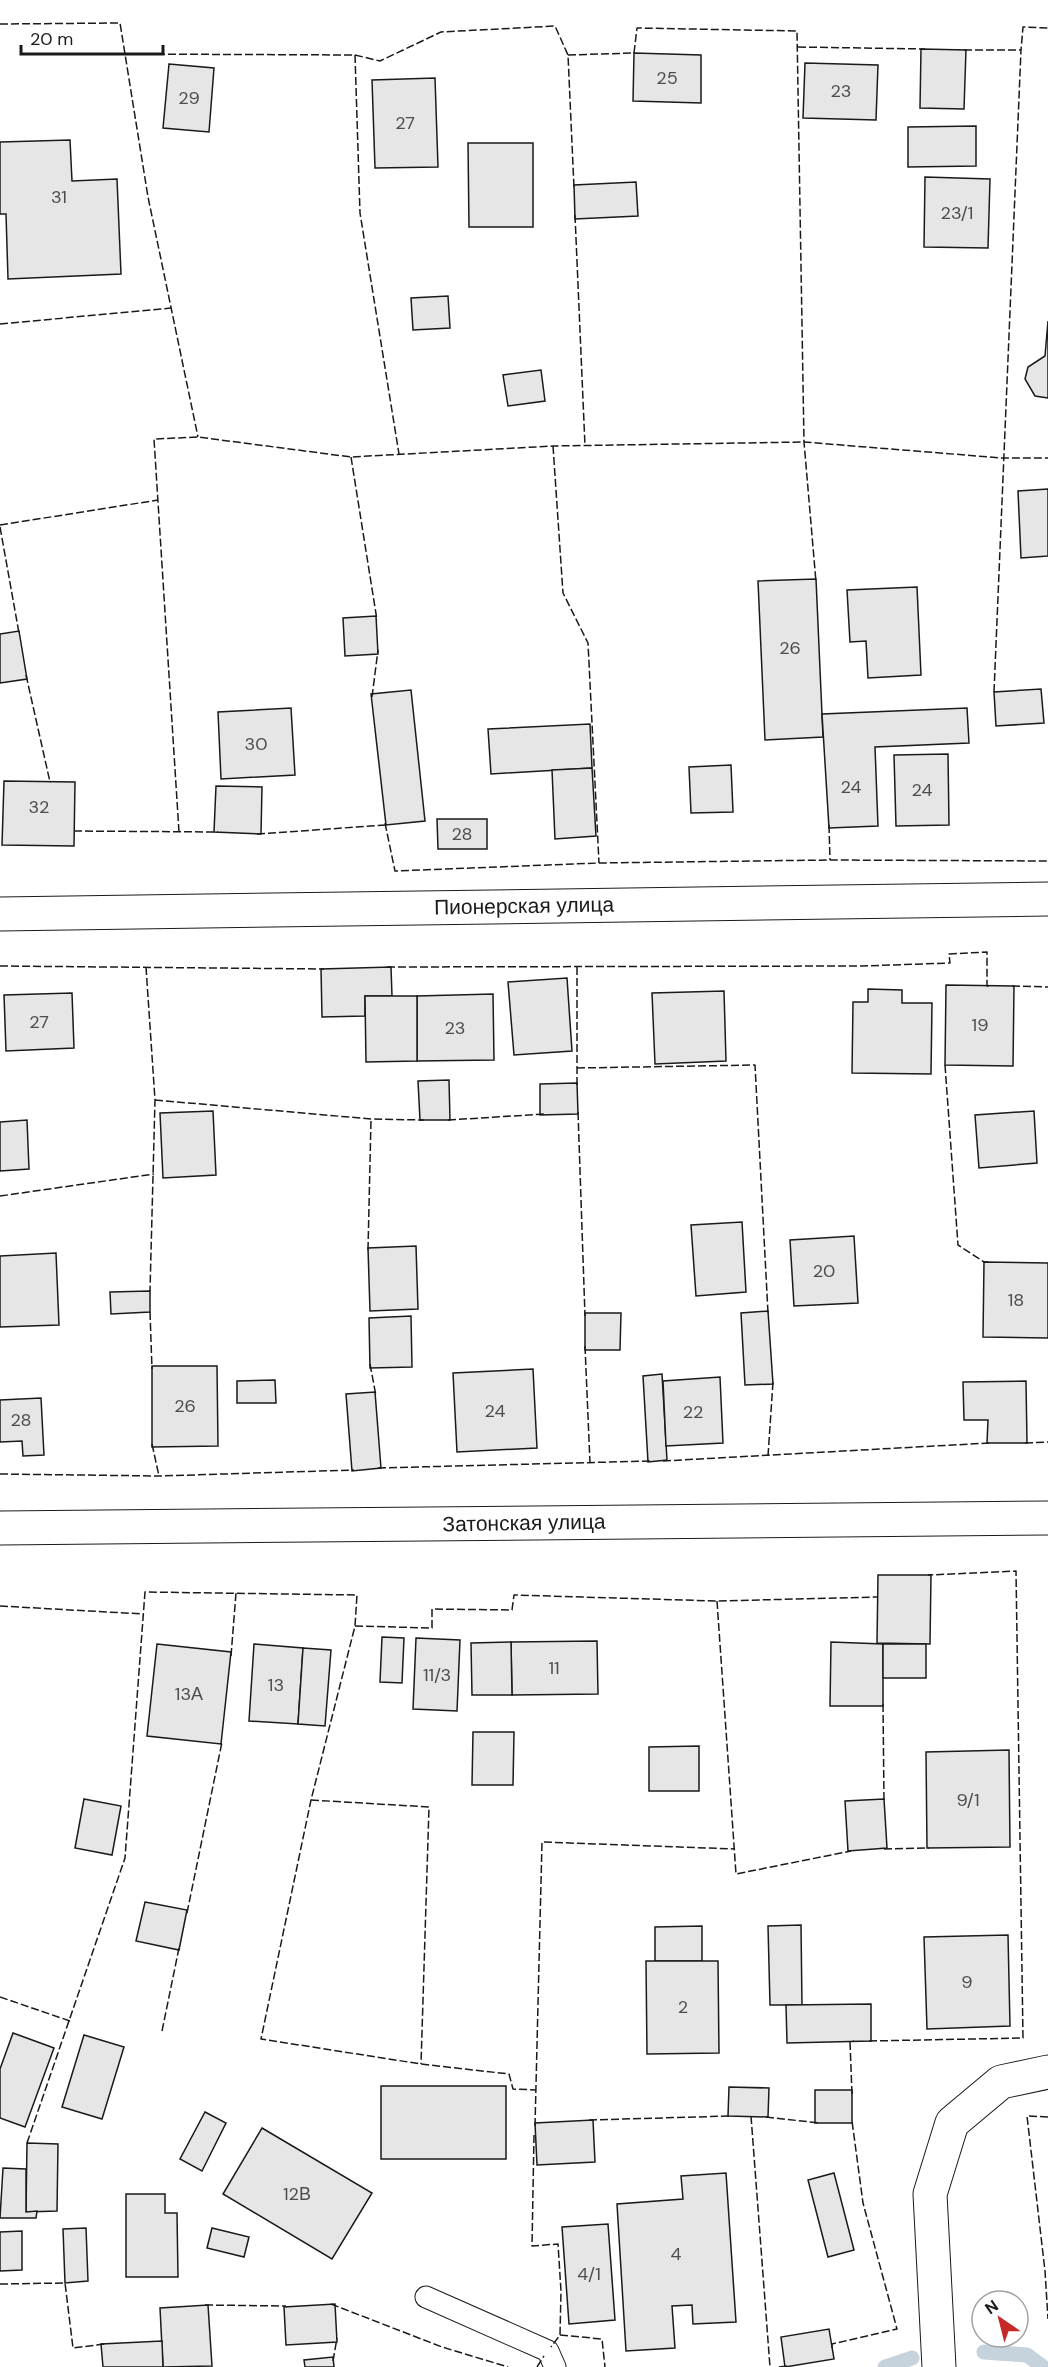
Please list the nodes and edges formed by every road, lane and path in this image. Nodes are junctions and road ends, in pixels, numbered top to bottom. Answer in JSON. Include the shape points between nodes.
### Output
{"nodes":[{"id":1,"x":1048,"y":899,"type":"edge"},
{"id":2,"x":0,"y":914,"type":"edge"},
{"id":3,"x":1048,"y":1518,"type":"edge"},
{"id":4,"x":0,"y":1528,"type":"edge"},
{"id":5,"x":1048,"y":2072,"type":"edge"},
{"id":6,"x":426,"y":2297,"type":"dead end"},
{"id":7,"x":555,"y":2367,"type":"edge"},
{"id":8,"x":939,"y":2367,"type":"edge"}],
"edges":[{"from":1,"to":2,"type":"street","name":"Пионерская улица"},
{"from":3,"to":4,"type":"street","name":"Затонская улица"},
{"from":5,"to":8,"type":"street","via":[[1001,2082],[952,2123],[930,2194]]},
{"from":6,"to":7,"type":"lane","via":[[548,2351]]}]}
